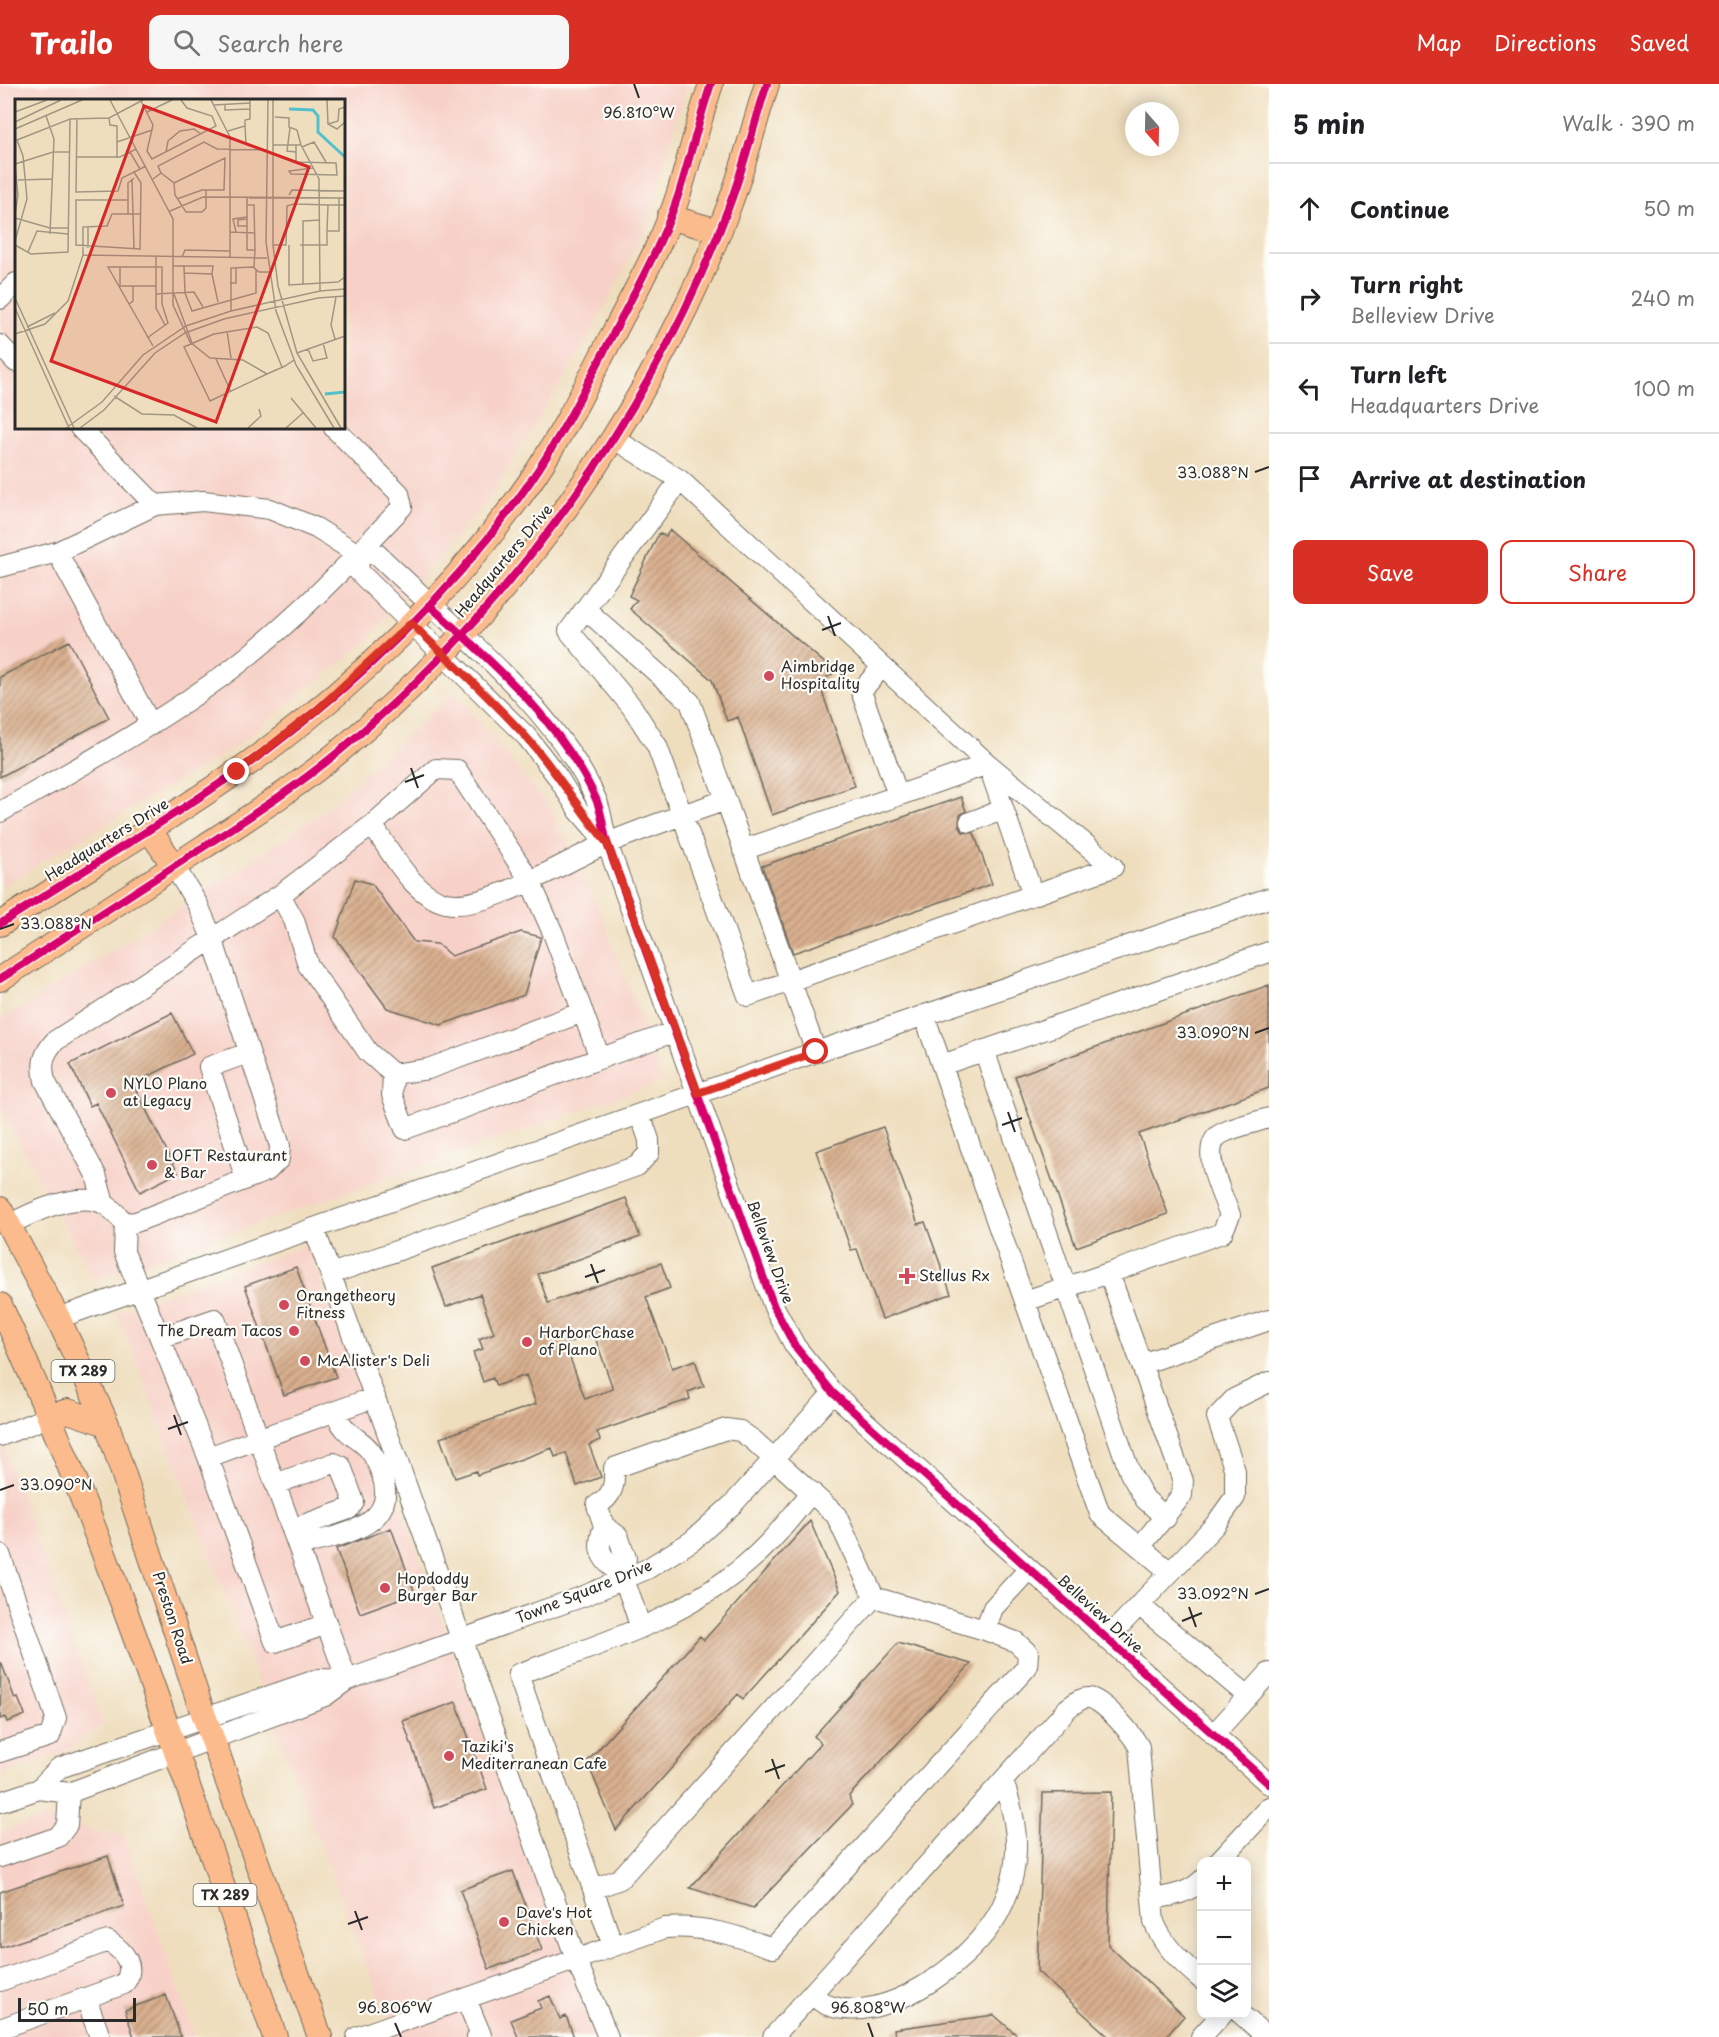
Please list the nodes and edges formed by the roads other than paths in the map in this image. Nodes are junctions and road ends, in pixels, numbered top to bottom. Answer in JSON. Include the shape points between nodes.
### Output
{"nodes":[{"id":1,"x":711,"y":84,"type":"edge"},
{"id":2,"x":767,"y":84,"type":"edge"},
{"id":3,"x":669,"y":217,"type":"junction"},
{"id":4,"x":718,"y":231,"type":"junction"},
{"id":5,"x":15,"y":284,"type":"edge"},
{"id":6,"x":0,"y":299,"type":"edge"},
{"id":7,"x":0,"y":345,"type":"edge"},
{"id":8,"x":15,"y":361,"type":"edge"},
{"id":9,"x":81,"y":429,"type":"edge"},
{"id":10,"x":335,"y":429,"type":"edge"},
{"id":11,"x":613,"y":438,"type":"junction"},
{"id":12,"x":680,"y":480,"type":"junction"},
{"id":13,"x":155,"y":504,"type":"junction"},
{"id":14,"x":57,"y":552,"type":"junction"},
{"id":15,"x":358,"y":554,"type":"junction"},
{"id":16,"x":0,"y":567,"type":"edge"},
{"id":17,"x":429,"y":605,"type":"junction"},
{"id":18,"x":585,"y":609,"type":"junction"},
{"id":19,"x":411,"y":623,"type":"junction"},
{"id":20,"x":461,"y":634,"type":"junction"},
{"id":21,"x":442,"y":653,"type":"junction"},
{"id":22,"x":882,"y":667,"type":"junction"},
{"id":23,"x":150,"y":725,"type":"junction"},
{"id":24,"x":988,"y":764,"type":"junction"},
{"id":25,"x":898,"y":795,"type":"junction"},
{"id":26,"x":726,"y":800,"type":"junction"},
{"id":27,"x":1002,"y":810,"type":"junction"},
{"id":28,"x":0,"y":812,"type":"edge"},
{"id":29,"x":683,"y":815,"type":"junction"},
{"id":30,"x":970,"y":822,"type":"dead end"},
{"id":31,"x":372,"y":825,"type":"junction"},
{"id":32,"x":149,"y":829,"type":"junction"},
{"id":33,"x":607,"y":843,"type":"junction"},
{"id":34,"x":743,"y":850,"type":"junction"},
{"id":35,"x":174,"y":866,"type":"junction"},
{"id":36,"x":530,"y":879,"type":"junction"},
{"id":37,"x":280,"y":895,"type":"junction"},
{"id":38,"x":1033,"y":895,"type":"junction"},
{"id":39,"x":1269,"y":898,"type":"edge"},
{"id":40,"x":0,"y":924,"type":"edge"},
{"id":41,"x":212,"y":938,"type":"junction"},
{"id":42,"x":1269,"y":952,"type":"edge"},
{"id":43,"x":0,"y":979,"type":"edge"},
{"id":44,"x":790,"y":981,"type":"junction"},
{"id":45,"x":583,"y":1012,"type":"junction"},
{"id":46,"x":924,"y":1015,"type":"junction"},
{"id":47,"x":676,"y":1030,"type":"junction"},
{"id":48,"x":984,"y":1050,"type":"junction"},
{"id":49,"x":816,"y":1052,"type":"junction"},
{"id":50,"x":249,"y":1053,"type":"junction"},
{"id":51,"x":600,"y":1058,"type":"junction"},
{"id":52,"x":942,"y":1065,"type":"junction"},
{"id":53,"x":393,"y":1074,"type":"junction"},
{"id":54,"x":698,"y":1093,"type":"junction"},
{"id":55,"x":640,"y":1114,"type":"junction"},
{"id":56,"x":1269,"y":1118,"type":"edge"},
{"id":57,"x":246,"y":1179,"type":"junction"},
{"id":58,"x":104,"y":1204,"type":"junction"},
{"id":59,"x":4,"y":1217,"type":"edge"},
{"id":60,"x":125,"y":1223,"type":"junction"},
{"id":61,"x":314,"y":1228,"type":"junction"},
{"id":62,"x":1109,"y":1273,"type":"junction"},
{"id":63,"x":331,"y":1274,"type":"junction"},
{"id":64,"x":140,"y":1288,"type":"junction"},
{"id":65,"x":1065,"y":1288,"type":"junction"},
{"id":66,"x":1024,"y":1301,"type":"junction"},
{"id":67,"x":0,"y":1305,"type":"edge"},
{"id":68,"x":58,"y":1318,"type":"junction"},
{"id":69,"x":1269,"y":1320,"type":"edge"},
{"id":70,"x":160,"y":1338,"type":"junction"},
{"id":71,"x":1142,"y":1364,"type":"junction"},
{"id":72,"x":1269,"y":1382,"type":"edge"},
{"id":73,"x":833,"y":1393,"type":"junction"},
{"id":74,"x":375,"y":1397,"type":"junction"},
{"id":75,"x":335,"y":1411,"type":"junction"},
{"id":76,"x":51,"y":1416,"type":"junction"},
{"id":77,"x":107,"y":1424,"type":"junction"},
{"id":78,"x":0,"y":1436,"type":"edge"},
{"id":79,"x":259,"y":1438,"type":"junction"},
{"id":80,"x":208,"y":1457,"type":"junction"},
{"id":81,"x":773,"y":1459,"type":"junction"},
{"id":82,"x":275,"y":1484,"type":"junction"},
{"id":83,"x":813,"y":1492,"type":"junction"},
{"id":84,"x":1166,"y":1518,"type":"junction"},
{"id":85,"x":295,"y":1537,"type":"junction"},
{"id":86,"x":1140,"y":1547,"type":"junction"},
{"id":87,"x":0,"y":1554,"type":"edge"},
{"id":88,"x":1029,"y":1569,"type":"junction"},
{"id":89,"x":1170,"y":1572,"type":"junction"},
{"id":90,"x":623,"y":1580,"type":"junction"},
{"id":91,"x":874,"y":1597,"type":"junction"},
{"id":92,"x":1139,"y":1605,"type":"junction"},
{"id":93,"x":327,"y":1624,"type":"junction"},
{"id":94,"x":641,"y":1628,"type":"junction"},
{"id":95,"x":985,"y":1630,"type":"junction"},
{"id":96,"x":463,"y":1639,"type":"junction"},
{"id":97,"x":1107,"y":1639,"type":"junction"},
{"id":98,"x":1269,"y":1673,"type":"edge"},
{"id":99,"x":347,"y":1680,"type":"junction"},
{"id":100,"x":1248,"y":1696,"type":"junction"},
{"id":101,"x":204,"y":1717,"type":"junction"},
{"id":102,"x":167,"y":1730,"type":"junction"},
{"id":103,"x":1214,"y":1734,"type":"junction"},
{"id":104,"x":213,"y":1740,"type":"junction"},
{"id":105,"x":0,"y":1752,"type":"edge"},
{"id":106,"x":175,"y":1754,"type":"junction"},
{"id":107,"x":1004,"y":1781,"type":"junction"},
{"id":108,"x":1269,"y":1784,"type":"edge"},
{"id":109,"x":39,"y":1789,"type":"junction"},
{"id":110,"x":69,"y":1793,"type":"junction"},
{"id":111,"x":2,"y":1796,"type":"edge"},
{"id":112,"x":1269,"y":1807,"type":"edge"},
{"id":113,"x":0,"y":1857,"type":"edge"},
{"id":114,"x":1223,"y":1857,"type":"edge"},
{"id":115,"x":1197,"y":1885,"type":"edge"},
{"id":116,"x":593,"y":1889,"type":"junction"},
{"id":117,"x":1152,"y":1899,"type":"junction"},
{"id":118,"x":613,"y":1946,"type":"junction"},
{"id":119,"x":576,"y":1959,"type":"junction"},
{"id":120,"x":1197,"y":1976,"type":"edge"},
{"id":121,"x":0,"y":1981,"type":"edge"},
{"id":122,"x":811,"y":1994,"type":"junction"},
{"id":123,"x":86,"y":1998,"type":"junction"},
{"id":124,"x":466,"y":1999,"type":"junction"},
{"id":125,"x":1217,"y":2019,"type":"edge"},
{"id":126,"x":1247,"y":2019,"type":"edge"},
{"id":127,"x":0,"y":2030,"type":"edge"},
{"id":128,"x":480,"y":2036,"type":"edge"},
{"id":129,"x":100,"y":2037,"type":"edge"},
{"id":130,"x":275,"y":2037,"type":"edge"},
{"id":131,"x":320,"y":2037,"type":"edge"},
{"id":132,"x":357,"y":2037,"type":"edge"},
{"id":133,"x":608,"y":2037,"type":"edge"},
{"id":134,"x":773,"y":2037,"type":"edge"},
{"id":135,"x":1201,"y":2037,"type":"edge"},
{"id":136,"x":1267,"y":2037,"type":"edge"}],
"edges":[{"from":1,"to":3,"type":"main road","name":"Headquarters Drive"},
{"from":2,"to":4,"type":"main road","name":"Headquarters Drive"},
{"from":3,"to":4,"type":"main road"},
{"from":3,"to":17,"type":"main road","name":"Headquarters Drive","via":[[586,385],[532,480]]},
{"from":4,"to":11,"type":"main road","name":"Headquarters Drive","via":[[660,357]]},
{"from":5,"to":6,"type":"street"},
{"from":7,"to":8,"type":"street"},
{"from":9,"to":13,"type":"street"},
{"from":10,"to":15,"type":"street","via":[[399,493],[402,507]]},
{"from":11,"to":12,"type":"street"},
{"from":11,"to":20,"type":"main road","name":"Headquarters Drive","via":[[558,520]]},
{"from":12,"to":18,"type":"street"},
{"from":12,"to":22,"type":"street"},
{"from":13,"to":14,"type":"street"},
{"from":13,"to":15,"type":"street","name":"Belleview Drive","via":[[203,501],[270,509],[316,528]]},
{"from":14,"to":16,"type":"street"},
{"from":14,"to":23,"type":"street"},
{"from":15,"to":17,"type":"street","name":"Belleview Drive","via":[[377,554]]},
{"from":15,"to":19,"type":"street","name":"Belleview Drive","via":[[359,572]]},
{"from":15,"to":23,"type":"street","via":[[233,668]]},
{"from":17,"to":19,"type":"main road","name":"Headquarters Drive"},
{"from":17,"to":20,"type":"street","name":"Belleview Drive"},
{"from":18,"to":26,"type":"street","via":[[690,702]]},
{"from":18,"to":29,"type":"street","via":[[569,631],[632,706],[657,746]]},
{"from":19,"to":21,"type":"street","name":"Belleview Drive"},
{"from":19,"to":32,"type":"main road","name":"Headquarters Drive","via":[[357,675],[277,742]]},
{"from":20,"to":21,"type":"main road","name":"Headquarters Drive"},
{"from":20,"to":33,"type":"street","name":"Belleview Drive","via":[[549,723],[578,763],[597,801]]},
{"from":21,"to":33,"type":"street","name":"Belleview Drive","via":[[527,737],[579,811]]},
{"from":21,"to":35,"type":"main road","name":"Headquarters Drive","via":[[348,744],[260,810]]},
{"from":22,"to":24,"type":"street"},
{"from":22,"to":25,"type":"street","via":[[861,691]]},
{"from":23,"to":28,"type":"street"},
{"from":24,"to":25,"type":"street"},
{"from":24,"to":27,"type":"street"},
{"from":24,"to":38,"type":"street","via":[[1113,867]]},
{"from":25,"to":34,"type":"street"},
{"from":26,"to":29,"type":"street"},
{"from":26,"to":34,"type":"street"},
{"from":27,"to":30,"type":"street"},
{"from":27,"to":38,"type":"street"},
{"from":29,"to":33,"type":"street"},
{"from":29,"to":44,"type":"street","via":[[747,996]]},
{"from":31,"to":36,"type":"street","via":[[408,876],[445,903],[470,905]]},
{"from":31,"to":36,"type":"street","via":[[436,769],[457,770]]},
{"from":31,"to":37,"type":"street"},
{"from":32,"to":35,"type":"main road"},
{"from":32,"to":40,"type":"main road","name":"Headquarters Drive"},
{"from":33,"to":36,"type":"street"},
{"from":33,"to":47,"type":"street","name":"Belleview Drive"},
{"from":34,"to":44,"type":"street"},
{"from":35,"to":41,"type":"street","via":[[198,905]]},
{"from":35,"to":43,"type":"main road","name":"Headquarters Drive"},
{"from":36,"to":45,"type":"street"},
{"from":37,"to":41,"type":"street"},
{"from":37,"to":53,"type":"street","via":[[294,920],[308,965],[369,1052]]},
{"from":38,"to":44,"type":"street"},
{"from":39,"to":46,"type":"street"},
{"from":41,"to":50,"type":"street"},
{"from":41,"to":58,"type":"street","via":[[45,1051],[41,1066],[45,1081],[96,1175]]},
{"from":42,"to":48,"type":"street"},
{"from":44,"to":49,"type":"street"},
{"from":45,"to":51,"type":"street"},
{"from":45,"to":53,"type":"street","via":[[428,1069]]},
{"from":46,"to":49,"type":"street"},
{"from":46,"to":52,"type":"street"},
{"from":47,"to":51,"type":"street"},
{"from":47,"to":54,"type":"street","name":"Belleview Drive"},
{"from":48,"to":52,"type":"street"},
{"from":48,"to":65,"type":"street"},
{"from":49,"to":54,"type":"street"},
{"from":50,"to":57,"type":"street","via":[[280,1146],[279,1159],[267,1171]]},
{"from":50,"to":57,"type":"street","via":[[209,1066]]},
{"from":51,"to":53,"type":"street","via":[[405,1129],[392,1095]]},
{"from":52,"to":66,"type":"street"},
{"from":54,"to":55,"type":"street"},
{"from":54,"to":73,"type":"street","name":"Belleview Drive","via":[[774,1307],[795,1346]]},
{"from":55,"to":61,"type":"street"},
{"from":55,"to":63,"type":"street","via":[[649,1153],[637,1166]]},
{"from":56,"to":62,"type":"street","via":[[1219,1135],[1213,1144],[1209,1156],[1230,1215],[1222,1233]]},
{"from":57,"to":60,"type":"street"},
{"from":58,"to":59,"type":"street","via":[[45,1206]]},
{"from":58,"to":60,"type":"street"},
{"from":59,"to":68,"type":"main road","name":"Preston Road","number":"TX 289"},
{"from":60,"to":64,"type":"street","via":[[124,1252]]},
{"from":61,"to":63,"type":"street"},
{"from":61,"to":64,"type":"street"},
{"from":62,"to":65,"type":"street"},
{"from":62,"to":71,"type":"street"},
{"from":63,"to":74,"type":"street"},
{"from":64,"to":68,"type":"street"},
{"from":64,"to":70,"type":"street"},
{"from":65,"to":66,"type":"street"},
{"from":65,"to":84,"type":"street","via":[[1130,1473],[1145,1499]]},
{"from":66,"to":86,"type":"street","via":[[1100,1514]]},
{"from":67,"to":76,"type":"main road","number":"TX 289"},
{"from":68,"to":77,"type":"main road","name":"Preston Road","number":"TX 289"},
{"from":69,"to":71,"type":"street"},
{"from":70,"to":79,"type":"street","via":[[215,1319]]},
{"from":70,"to":80,"type":"street"},
{"from":71,"to":84,"type":"street","via":[[1183,1481],[1182,1495]]},
{"from":72,"to":89,"type":"street","via":[[1234,1399],[1217,1417],[1235,1471],[1235,1497],[1215,1525]]},
{"from":73,"to":81,"type":"street","name":"Towne Square Drive"},
{"from":73,"to":88,"type":"street","name":"Belleview Drive"},
{"from":74,"to":75,"type":"street"},
{"from":74,"to":96,"type":"street"},
{"from":75,"to":79,"type":"street"},
{"from":75,"to":85,"type":"street","via":[[343,1429],[373,1455],[386,1500],[374,1522],[344,1534]]},
{"from":76,"to":77,"type":"main road","via":[[68,1412]]},
{"from":76,"to":78,"type":"street"},
{"from":76,"to":102,"type":"main road","number":"TX 289"},
{"from":77,"to":101,"type":"main road","name":"Preston Road","number":"TX 289"},
{"from":79,"to":80,"type":"street"},
{"from":79,"to":82,"type":"street"},
{"from":80,"to":93,"type":"street","via":[[275,1642]]},
{"from":81,"to":83,"type":"street"},
{"from":81,"to":90,"type":"street","name":"Towne Square Drive","via":[[733,1504],[692,1541]]},
{"from":81,"to":90,"type":"street","via":[[740,1431],[726,1429],[614,1468],[615,1485],[606,1500],[597,1505],[604,1526],[599,1542],[607,1565]]},
{"from":82,"to":85,"type":"street"},
{"from":82,"to":85,"type":"street","via":[[334,1463],[341,1466],[348,1484],[354,1502],[348,1509]]},
{"from":83,"to":91,"type":"street","via":[[836,1515]]},
{"from":83,"to":94,"type":"street","via":[[747,1563],[723,1582],[669,1616]]},
{"from":84,"to":86,"type":"street"},
{"from":85,"to":93,"type":"street"},
{"from":86,"to":89,"type":"street"},
{"from":87,"to":105,"type":"street","via":[[56,1718],[50,1736]]},
{"from":88,"to":95,"type":"street","via":[[993,1608]]},
{"from":88,"to":97,"type":"street","name":"Belleview Drive"},
{"from":89,"to":92,"type":"street"},
{"from":90,"to":94,"type":"street"},
{"from":90,"to":96,"type":"street","name":"Towne Square Drive"},
{"from":91,"to":95,"type":"street"},
{"from":91,"to":116,"type":"street","via":[[620,1879]]},
{"from":92,"to":97,"type":"street"},
{"from":92,"to":100,"type":"street"},
{"from":93,"to":99,"type":"street"},
{"from":94,"to":116,"type":"street","via":[[518,1674]]},
{"from":95,"to":118,"type":"street","via":[[1016,1642],[1028,1653],[1026,1667],[773,1948],[690,1926],[665,1928]]},
{"from":96,"to":99,"type":"street","name":"Towne Square Drive"},
{"from":96,"to":119,"type":"street"},
{"from":97,"to":103,"type":"street","name":"Belleview Drive"},
{"from":98,"to":100,"type":"street"},
{"from":99,"to":101,"type":"street","name":"Towne Square Drive","via":[[320,1679]]},
{"from":99,"to":104,"type":"street","name":"Towne Square Drive","via":[[325,1696]]},
{"from":100,"to":103,"type":"street"},
{"from":101,"to":102,"type":"street","name":"Towne Square Drive"},
{"from":101,"to":104,"type":"main road","name":"Preston Road","number":"TX 289"},
{"from":102,"to":106,"type":"main road","number":"TX 289"},
{"from":102,"to":109,"type":"street","name":"Towne Square Drive","via":[[59,1768]]},
{"from":103,"to":108,"type":"street","name":"Belleview Drive"},
{"from":104,"to":106,"type":"street","name":"Towne Square Drive"},
{"from":104,"to":131,"type":"main road","name":"Preston Road","number":"TX 289"},
{"from":106,"to":110,"type":"street","name":"Towne Square Drive"},
{"from":106,"to":130,"type":"main road","number":"TX 289"},
{"from":107,"to":117,"type":"street","via":[[1068,1708],[1078,1700],[1097,1701],[1134,1735],[1139,1747]]},
{"from":107,"to":122,"type":"street"},
{"from":107,"to":122,"type":"street","via":[[1016,1829],[1016,1863],[993,1922],[961,1960],[927,1985],[873,2007],[829,2006]]},
{"from":109,"to":110,"type":"street","name":"Towne Square Drive"},
{"from":109,"to":111,"type":"street","name":"Towne Square Drive"},
{"from":110,"to":113,"type":"street","via":[[67,1825],[58,1837]]},
{"from":112,"to":114,"type":"street"},
{"from":115,"to":117,"type":"street","via":[[1175,1895]]},
{"from":116,"to":118,"type":"street"},
{"from":117,"to":120,"type":"street","via":[[1160,1938]]},
{"from":118,"to":119,"type":"street"},
{"from":119,"to":124,"type":"street"},
{"from":119,"to":133,"type":"street"},
{"from":121,"to":123,"type":"street","via":[[108,1941],[129,1960],[129,1976],[124,1983]]},
{"from":122,"to":134,"type":"street"},
{"from":123,"to":127,"type":"street"},
{"from":123,"to":129,"type":"street"},
{"from":124,"to":128,"type":"street"},
{"from":124,"to":132,"type":"street"},
{"from":125,"to":135,"type":"street"},
{"from":126,"to":136,"type":"street"}]}
